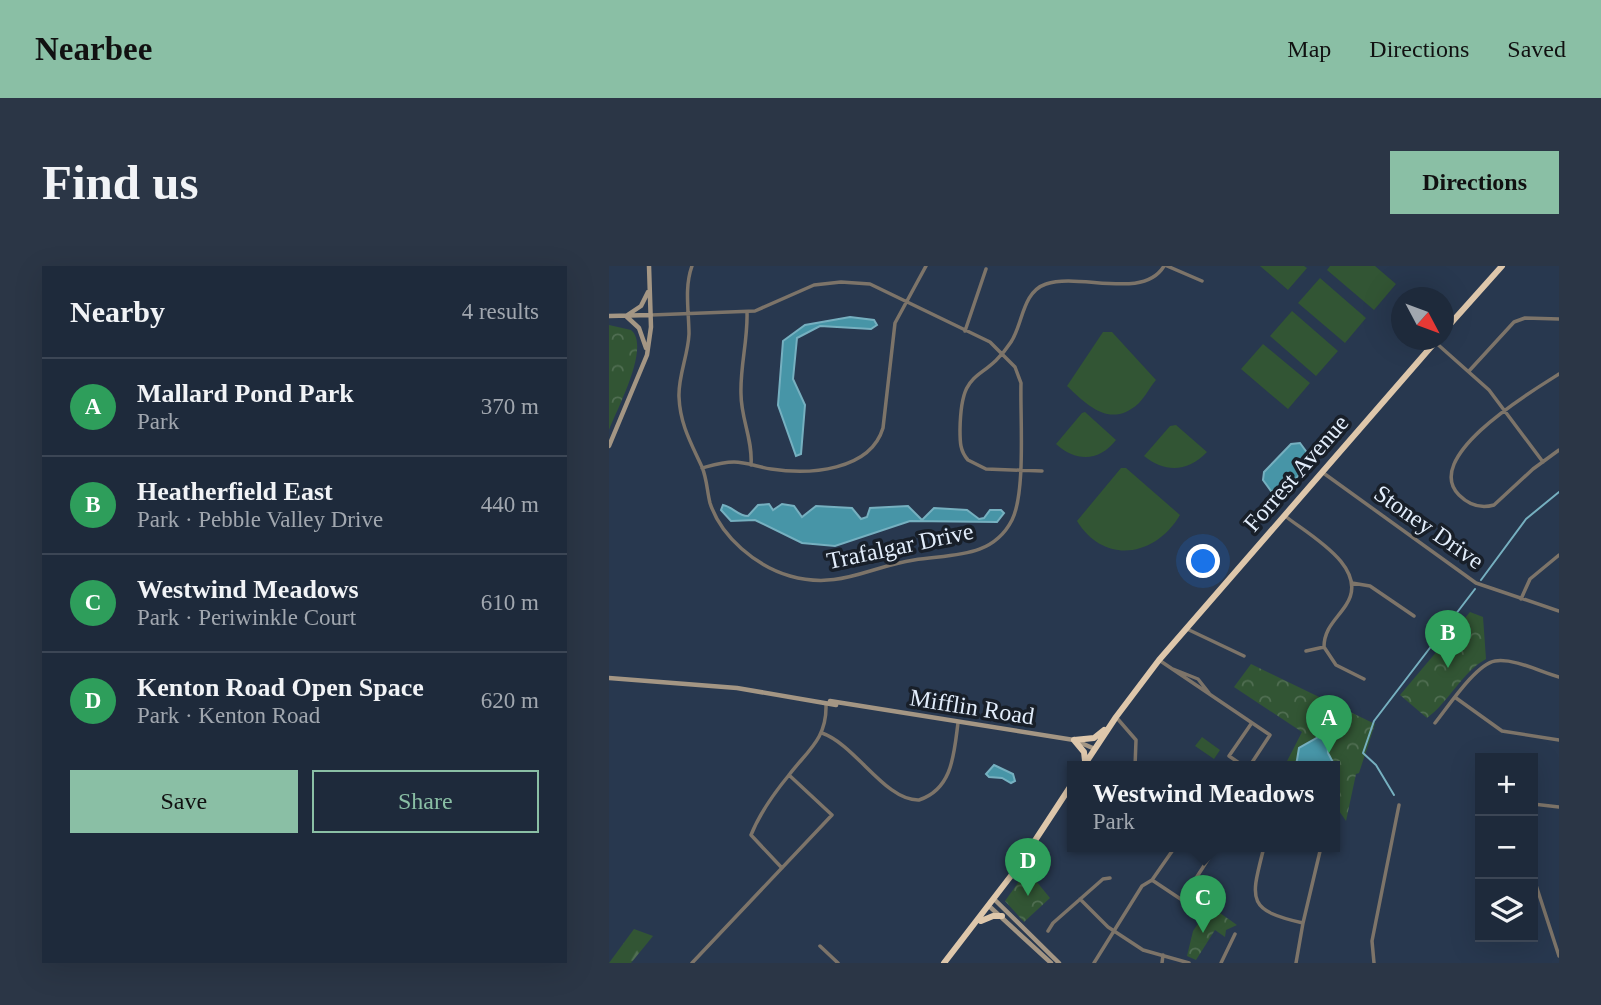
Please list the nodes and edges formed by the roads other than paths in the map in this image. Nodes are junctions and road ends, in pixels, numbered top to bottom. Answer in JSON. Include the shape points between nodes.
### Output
{"nodes":[{"id":1,"x":649,"y":266,"type":"edge"},
{"id":2,"x":692,"y":266,"type":"edge"},
{"id":3,"x":926,"y":266,"type":"edge"},
{"id":4,"x":1165,"y":266,"type":"edge"},
{"id":5,"x":1502,"y":266,"type":"edge"},
{"id":6,"x":986,"y":269,"type":"dead end"},
{"id":7,"x":1202,"y":281,"type":"dead end"},
{"id":8,"x":650,"y":288,"type":"junction"},
{"id":9,"x":906,"y":300,"type":"junction"},
{"id":10,"x":747,"y":312,"type":"junction"},
{"id":11,"x":651,"y":315,"type":"junction"},
{"id":12,"x":688,"y":315,"type":"junction"},
{"id":13,"x":609,"y":316,"type":"edge"},
{"id":14,"x":627,"y":316,"type":"junction"},
{"id":15,"x":1559,"y":319,"type":"edge"},
{"id":16,"x":1454,"y":321,"type":"edge"},
{"id":17,"x":965,"y":331,"type":"junction"},
{"id":18,"x":1428,"y":350,"type":"edge"},
{"id":19,"x":1446,"y":350,"type":"edge"},
{"id":20,"x":647,"y":351,"type":"junction"},
{"id":21,"x":1002,"y":352,"type":"junction"},
{"id":22,"x":1469,"y":371,"type":"junction"},
{"id":23,"x":1559,"y":374,"type":"edge"},
{"id":24,"x":1505,"y":412,"type":"junction"},
{"id":25,"x":609,"y":446,"type":"edge"},
{"id":26,"x":1559,"y":450,"type":"edge"},
{"id":27,"x":1543,"y":462,"type":"junction"},
{"id":28,"x":751,"y":465,"type":"junction"},
{"id":29,"x":702,"y":468,"type":"junction"},
{"id":30,"x":1019,"y":470,"type":"junction"},
{"id":31,"x":1042,"y":471,"type":"dead end"},
{"id":32,"x":1322,"y":472,"type":"junction"},
{"id":33,"x":1285,"y":516,"type":"junction"},
{"id":34,"x":1559,"y":555,"type":"edge"},
{"id":35,"x":1352,"y":583,"type":"junction"},
{"id":36,"x":1521,"y":599,"type":"junction"},
{"id":37,"x":1559,"y":611,"type":"edge"},
{"id":38,"x":1414,"y":616,"type":"dead end"},
{"id":39,"x":1187,"y":629,"type":"junction"},
{"id":40,"x":1324,"y":647,"type":"junction"},
{"id":41,"x":1306,"y":651,"type":"dead end"},
{"id":42,"x":1244,"y":656,"type":"dead end"},
{"id":43,"x":1159,"y":660,"type":"junction"},
{"id":44,"x":1559,"y":677,"type":"edge"},
{"id":45,"x":609,"y":678,"type":"edge"},
{"id":46,"x":1364,"y":678,"type":"dead end"},
{"id":47,"x":1456,"y":698,"type":"junction"},
{"id":48,"x":827,"y":705,"type":"junction"},
{"id":49,"x":1116,"y":717,"type":"junction"},
{"id":50,"x":958,"y":723,"type":"junction"},
{"id":51,"x":1435,"y":723,"type":"dead end"},
{"id":52,"x":1111,"y":724,"type":"junction"},
{"id":53,"x":1251,"y":724,"type":"junction"},
{"id":54,"x":822,"y":733,"type":"junction"},
{"id":55,"x":1074,"y":740,"type":"junction"},
{"id":56,"x":1559,"y":740,"type":"edge"},
{"id":57,"x":1095,"y":749,"type":"junction"},
{"id":58,"x":1083,"y":761,"type":"edge"},
{"id":59,"x":1087,"y":761,"type":"edge"},
{"id":60,"x":1135,"y":761,"type":"edge"},
{"id":61,"x":1237,"y":761,"type":"edge"},
{"id":62,"x":1251,"y":761,"type":"edge"},
{"id":63,"x":789,"y":775,"type":"junction"},
{"id":64,"x":1067,"y":799,"type":"edge"},
{"id":65,"x":1399,"y":805,"type":"dead end"},
{"id":66,"x":1538,"y":805,"type":"edge"},
{"id":67,"x":1559,"y":807,"type":"edge"},
{"id":68,"x":1171,"y":852,"type":"edge"},
{"id":69,"x":1213,"y":852,"type":"edge"},
{"id":70,"x":1263,"y":852,"type":"edge"},
{"id":71,"x":1320,"y":852,"type":"edge"},
{"id":72,"x":782,"y":868,"type":"junction"},
{"id":73,"x":1110,"y":878,"type":"dead end"},
{"id":74,"x":1534,"y":879,"type":"edge"},
{"id":75,"x":1152,"y":880,"type":"junction"},
{"id":76,"x":994,"y":899,"type":"junction"},
{"id":77,"x":1080,"y":899,"type":"junction"},
{"id":78,"x":989,"y":906,"type":"junction"},
{"id":79,"x":1002,"y":916,"type":"junction"},
{"id":80,"x":1303,"y":923,"type":"junction"},
{"id":81,"x":976,"y":924,"type":"junction"},
{"id":82,"x":1048,"y":931,"type":"dead end"},
{"id":83,"x":1113,"y":932,"type":"junction"},
{"id":84,"x":1234,"y":934,"type":"dead end"},
{"id":85,"x":820,"y":946,"type":"dead end"},
{"id":86,"x":1163,"y":955,"type":"junction"},
{"id":87,"x":1559,"y":956,"type":"edge"},
{"id":88,"x":693,"y":963,"type":"edge"},
{"id":89,"x":838,"y":963,"type":"edge"},
{"id":90,"x":944,"y":963,"type":"edge"},
{"id":91,"x":1051,"y":963,"type":"edge"},
{"id":92,"x":1059,"y":963,"type":"edge"},
{"id":93,"x":1094,"y":963,"type":"edge"},
{"id":94,"x":1162,"y":963,"type":"edge"},
{"id":95,"x":1189,"y":963,"type":"edge"},
{"id":96,"x":1221,"y":963,"type":"edge"},
{"id":97,"x":1296,"y":963,"type":"edge"},
{"id":98,"x":1374,"y":963,"type":"edge"}],
"edges":[{"from":1,"to":8,"type":"main road"},
{"from":2,"to":12,"type":"street","name":"Trafalgar Drive"},
{"from":3,"to":9,"type":"street"},
{"from":4,"to":7,"type":"street"},
{"from":4,"to":21,"type":"street","via":[[1145,282],[1042,286],[1030,297],[1014,337]]},
{"from":5,"to":16,"type":"highway"},
{"from":6,"to":17,"type":"street"},
{"from":8,"to":11,"type":"main road"},
{"from":8,"to":14,"type":"main road","via":[[641,306]]},
{"from":9,"to":10,"type":"street","via":[[870,284],[832,282]]},
{"from":9,"to":17,"type":"street"},
{"from":9,"to":28,"type":"street","via":[[893,331],[883,428],[872,449],[855,461],[814,470]]},
{"from":10,"to":12,"type":"street"},
{"from":10,"to":28,"type":"street","via":[[741,391],[752,443]]},
{"from":11,"to":12,"type":"street"},
{"from":11,"to":14,"type":"main road"},
{"from":11,"to":20,"type":"main road"},
{"from":12,"to":29,"type":"street","name":"Trafalgar Drive","via":[[679,400],[685,433]]},
{"from":13,"to":14,"type":"main road"},
{"from":14,"to":20,"type":"main road","via":[[639,328]]},
{"from":15,"to":22,"type":"street","via":[[1514,322]]},
{"from":17,"to":21,"type":"street"},
{"from":18,"to":32,"type":"highway","name":"Forrest Avenue"},
{"from":19,"to":22,"type":"street"},
{"from":20,"to":25,"type":"main road"},
{"from":21,"to":30,"type":"street","name":"Trafalgar Drive","via":[[1018,371],[1021,383]]},
{"from":21,"to":30,"type":"street","via":[[963,391],[961,446],[976,467]]},
{"from":22,"to":24,"type":"street"},
{"from":23,"to":24,"type":"street"},
{"from":24,"to":27,"type":"street"},
{"from":24,"to":27,"type":"street","via":[[1454,460],[1451,481],[1461,497],[1476,506],[1494,505]]},
{"from":26,"to":27,"type":"street"},
{"from":28,"to":29,"type":"street","via":[[723,462]]},
{"from":29,"to":30,"type":"street","name":"Trafalgar Drive","via":[[713,510],[737,543],[775,570],[821,581],[853,578],[900,563],[965,555],[985,547],[1013,517]]},
{"from":30,"to":31,"type":"street"},
{"from":32,"to":33,"type":"highway","name":"Forrest Avenue"},
{"from":32,"to":36,"type":"street","name":"Stoney Drive","via":[[1476,583]]},
{"from":33,"to":35,"type":"street","via":[[1344,564]]},
{"from":33,"to":39,"type":"highway","name":"Forrest Avenue"},
{"from":34,"to":36,"type":"street","via":[[1530,579]]},
{"from":35,"to":38,"type":"street","via":[[1370,586]]},
{"from":35,"to":40,"type":"street","via":[[1349,601],[1327,631]]},
{"from":36,"to":37,"type":"street","name":"Stoney Drive"},
{"from":39,"to":42,"type":"street"},
{"from":39,"to":43,"type":"highway","name":"Forrest Avenue"},
{"from":40,"to":41,"type":"street"},
{"from":40,"to":46,"type":"street","via":[[1336,665]]},
{"from":43,"to":49,"type":"highway","name":"Forrest Avenue"},
{"from":43,"to":53,"type":"street"},
{"from":44,"to":47,"type":"street","via":[[1494,661],[1476,673]]},
{"from":45,"to":48,"type":"main road","name":"Mifflin Road","via":[[737,688]]},
{"from":47,"to":51,"type":"street"},
{"from":47,"to":56,"type":"street","via":[[1502,731]]},
{"from":48,"to":50,"type":"main road","name":"Mifflin Road"},
{"from":48,"to":54,"type":"street"},
{"from":49,"to":52,"type":"highway","name":"Forrest Avenue"},
{"from":49,"to":60,"type":"street","via":[[1136,740]]},
{"from":50,"to":54,"type":"street","via":[[948,776],[938,790],[919,800],[899,795],[843,744]]},
{"from":50,"to":55,"type":"main road","name":"Mifflin Road"},
{"from":52,"to":55,"type":"highway","via":[[1094,738]]},
{"from":52,"to":57,"type":"highway","name":"Forrest Avenue"},
{"from":53,"to":61,"type":"street","via":[[1229,756]]},
{"from":53,"to":62,"type":"street","via":[[1270,735]]},
{"from":54,"to":63,"type":"street"},
{"from":55,"to":57,"type":"main road","name":"Mifflin Road"},
{"from":55,"to":58,"type":"highway","via":[[1084,752]]},
{"from":57,"to":59,"type":"highway","name":"Forrest Avenue"},
{"from":63,"to":72,"type":"street","via":[[751,835]]},
{"from":63,"to":72,"type":"street","via":[[832,815]]},
{"from":64,"to":76,"type":"highway"},
{"from":65,"to":98,"type":"street","via":[[1372,941]]},
{"from":66,"to":67,"type":"street"},
{"from":68,"to":75,"type":"street"},
{"from":69,"to":75,"type":"street","via":[[1182,900]]},
{"from":70,"to":80,"type":"street","via":[[1254,886],[1259,905],[1269,914]]},
{"from":71,"to":80,"type":"street"},
{"from":72,"to":88,"type":"street"},
{"from":73,"to":77,"type":"street"},
{"from":74,"to":87,"type":"street"},
{"from":75,"to":83,"type":"street","via":[[1142,886]]},
{"from":76,"to":78,"type":"highway"},
{"from":76,"to":92,"type":"main road"},
{"from":77,"to":82,"type":"street"},
{"from":77,"to":83,"type":"street"},
{"from":78,"to":79,"type":"main road"},
{"from":78,"to":81,"type":"highway"},
{"from":79,"to":81,"type":"highway"},
{"from":79,"to":91,"type":"main road"},
{"from":80,"to":97,"type":"street"},
{"from":81,"to":90,"type":"highway"},
{"from":83,"to":86,"type":"street","via":[[1143,950]]},
{"from":83,"to":93,"type":"street"},
{"from":84,"to":96,"type":"street"},
{"from":85,"to":89,"type":"street"},
{"from":86,"to":94,"type":"street"},
{"from":86,"to":95,"type":"street"}]}
